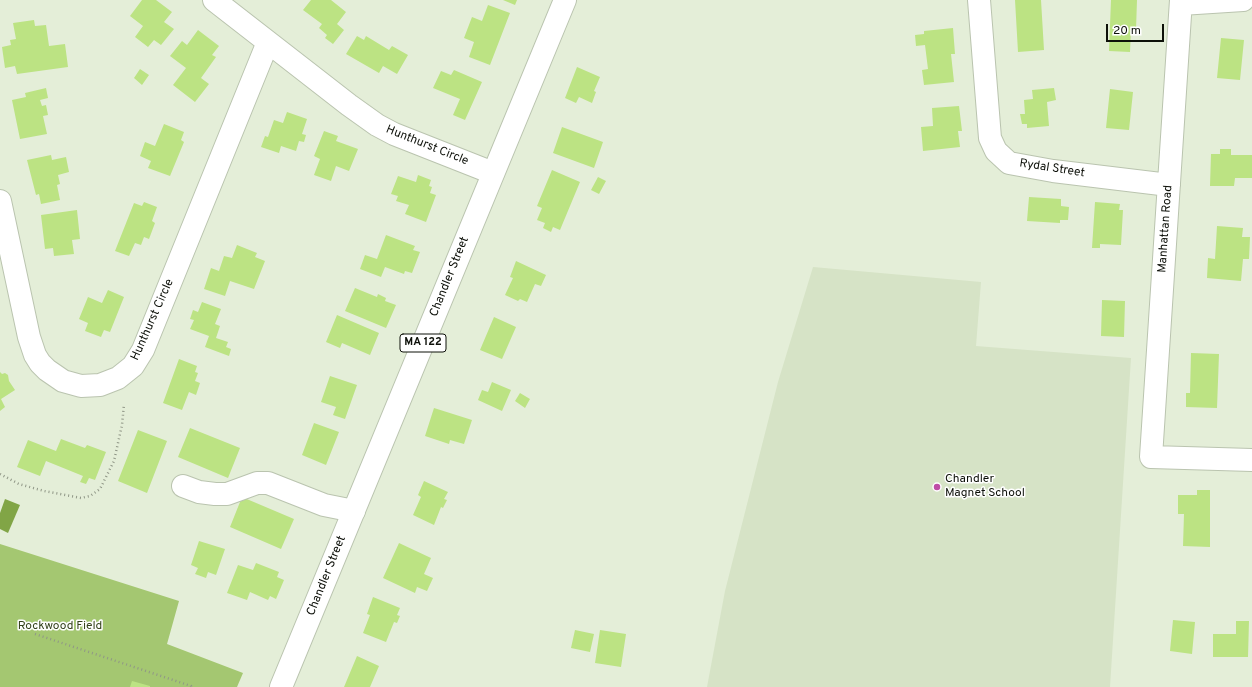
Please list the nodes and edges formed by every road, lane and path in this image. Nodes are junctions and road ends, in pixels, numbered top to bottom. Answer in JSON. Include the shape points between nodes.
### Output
{"nodes":[{"id":1,"x":214,"y":0,"type":"edge"},
{"id":2,"x":565,"y":0,"type":"edge"},
{"id":3,"x":979,"y":0,"type":"edge"},
{"id":4,"x":1243,"y":0,"type":"edge"},
{"id":5,"x":1181,"y":2,"type":"edge"},
{"id":6,"x":268,"y":42,"type":"junction"},
{"id":7,"x":493,"y":173,"type":"junction"},
{"id":8,"x":1169,"y":186,"type":"junction"},
{"id":9,"x":0,"y":201,"type":"edge"},
{"id":10,"x":124,"y":404,"type":"dead end"},
{"id":11,"x":1252,"y":460,"type":"edge"},
{"id":12,"x":0,"y":474,"type":"edge"},
{"id":13,"x":183,"y":486,"type":"dead end"},
{"id":14,"x":354,"y":511,"type":"junction"},
{"id":15,"x":35,"y":634,"type":"dead end"},
{"id":16,"x":191,"y":687,"type":"edge"},
{"id":17,"x":281,"y":687,"type":"edge"}],
"edges":[{"from":1,"to":6,"type":"street","name":"Hunthurst Circle"},
{"from":2,"to":7,"type":"street","name":"Chandler Street","number":"MA 122"},
{"from":3,"to":8,"type":"street","name":"Rydal Street","via":[[990,138],[996,151],[1009,163]]},
{"from":4,"to":5,"type":"street"},
{"from":5,"to":8,"type":"street","name":"Manhattan Road"},
{"from":6,"to":7,"type":"street","name":"Hunthurst Circle","via":[[377,125]]},
{"from":6,"to":9,"type":"street","name":"Hunthurst Circle","via":[[143,350],[133,366],[118,378],[100,385],[76,385],[62,381],[40,363],[29,337]]},
{"from":7,"to":14,"type":"street","name":"Chandler Street","number":"MA 122"},
{"from":8,"to":11,"type":"street","name":"Manhattan Road","via":[[1151,457]]},
{"from":10,"to":12,"type":"path","via":[[114,460],[100,489],[90,496],[81,498],[44,491],[19,484]]},
{"from":13,"to":14,"type":"street","via":[[199,492],[227,494],[268,483],[324,505]]},
{"from":14,"to":17,"type":"street","name":"Chandler Street","number":"MA 122"},
{"from":15,"to":16,"type":"path"}]}
